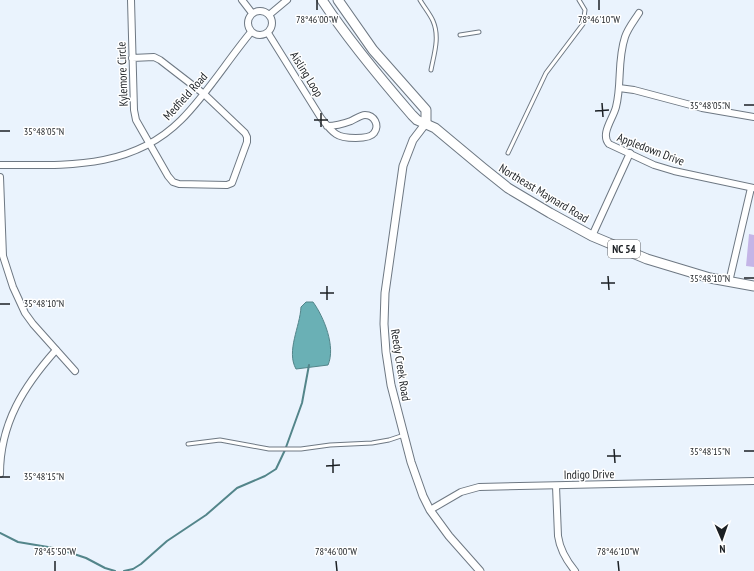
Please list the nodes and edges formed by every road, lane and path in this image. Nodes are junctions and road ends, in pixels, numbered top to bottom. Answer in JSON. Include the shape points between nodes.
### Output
{"nodes":[{"id":1,"x":131,"y":0,"type":"edge"},
{"id":2,"x":242,"y":0,"type":"edge"},
{"id":3,"x":287,"y":0,"type":"edge"},
{"id":4,"x":322,"y":0,"type":"edge"},
{"id":5,"x":338,"y":0,"type":"edge"},
{"id":6,"x":420,"y":0,"type":"edge"},
{"id":7,"x":579,"y":0,"type":"edge"},
{"id":8,"x":252,"y":13,"type":"junction"},
{"id":9,"x":639,"y":13,"type":"dead end"},
{"id":10,"x":269,"y":15,"type":"junction"},
{"id":11,"x":251,"y":32,"type":"junction"},
{"id":12,"x":479,"y":32,"type":"dead end"},
{"id":13,"x":268,"y":33,"type":"junction"},
{"id":14,"x":460,"y":35,"type":"dead end"},
{"id":15,"x":132,"y":58,"type":"junction"},
{"id":16,"x":431,"y":70,"type":"dead end"},
{"id":17,"x":619,"y":88,"type":"junction"},
{"id":18,"x":204,"y":94,"type":"junction"},
{"id":19,"x":754,"y":117,"type":"edge"},
{"id":20,"x":426,"y":123,"type":"junction"},
{"id":21,"x":327,"y":126,"type":"junction"},
{"id":22,"x":150,"y":143,"type":"junction"},
{"id":23,"x":508,"y":153,"type":"dead end"},
{"id":24,"x":630,"y":153,"type":"junction"},
{"id":25,"x":0,"y":166,"type":"edge"},
{"id":26,"x":0,"y":177,"type":"edge"},
{"id":27,"x":753,"y":188,"type":"edge"},
{"id":28,"x":592,"y":236,"type":"junction"},
{"id":29,"x":729,"y":282,"type":"junction"},
{"id":30,"x":754,"y":286,"type":"edge"},
{"id":31,"x":56,"y":350,"type":"junction"},
{"id":32,"x":75,"y":371,"type":"dead end"},
{"id":33,"x":404,"y":436,"type":"junction"},
{"id":34,"x":188,"y":444,"type":"dead end"},
{"id":35,"x":0,"y":474,"type":"edge"},
{"id":36,"x":754,"y":481,"type":"edge"},
{"id":37,"x":556,"y":486,"type":"junction"},
{"id":38,"x":430,"y":510,"type":"junction"},
{"id":39,"x":480,"y":571,"type":"edge"},
{"id":40,"x":575,"y":571,"type":"edge"}],
"edges":[{"from":1,"to":15,"type":"street","name":"Kylemore Circle"},
{"from":2,"to":8,"type":"street"},
{"from":3,"to":10,"type":"street"},
{"from":4,"to":20,"type":"main road","name":"Northeast Maynard Road","number":"NC 54","via":[[342,30],[412,116]]},
{"from":5,"to":20,"type":"main road","via":[[373,50],[426,110]]},
{"from":6,"to":16,"type":"lane","via":[[436,29]]},
{"from":7,"to":23,"type":"lane","via":[[585,10],[583,24],[546,73]]},
{"from":8,"to":10,"type":"street","via":[[259,11]]},
{"from":8,"to":11,"type":"street","via":[[247,24]]},
{"from":9,"to":17,"type":"street","name":"Appledown Drive","via":[[626,35],[622,48]]},
{"from":10,"to":13,"type":"street","via":[[272,22]]},
{"from":11,"to":13,"type":"street","via":[[257,36]]},
{"from":11,"to":18,"type":"street","name":"Medfield Road"},
{"from":12,"to":14,"type":"lane"},
{"from":13,"to":21,"type":"street","name":"Aisling Loop"},
{"from":15,"to":18,"type":"street","via":[[154,57]]},
{"from":15,"to":22,"type":"street","name":"Kylemore Circle","via":[[136,120]]},
{"from":17,"to":19,"type":"street","via":[[702,108]]},
{"from":17,"to":24,"type":"street","name":"Appledown Drive","via":[[614,115],[605,139],[609,144]]},
{"from":18,"to":22,"type":"street","name":"Medfield Road","via":[[177,124]]},
{"from":18,"to":22,"type":"street","name":"Kylemore Circle","via":[[247,136],[232,183],[179,184],[170,179]]},
{"from":20,"to":28,"type":"main road","name":"Northeast Maynard Road","number":"NC 54","via":[[508,188]]},
{"from":20,"to":33,"type":"street","name":"Reedy Creek Road","via":[[413,140],[403,166],[385,293],[386,352],[391,385]]},
{"from":21,"to":21,"type":"street","name":"Aisling Loop","via":[[342,138],[370,136],[377,128],[372,116],[365,115],[340,125]]},
{"from":22,"to":25,"type":"street","name":"Medfield Road","via":[[122,156],[102,161]]},
{"from":24,"to":27,"type":"street","name":"Appledown Drive","via":[[674,171]]},
{"from":24,"to":28,"type":"street"},
{"from":26,"to":31,"type":"street","via":[[3,256],[8,274],[25,313]]},
{"from":27,"to":29,"type":"street","name":"Appledown Drive"},
{"from":28,"to":29,"type":"main road","name":"Northeast Maynard Road","number":"NC 54","via":[[647,259]]},
{"from":29,"to":30,"type":"main road","name":"Northeast Maynard Road","number":"NC 54"},
{"from":31,"to":32,"type":"street"},
{"from":31,"to":35,"type":"street","via":[[25,388],[17,404],[3,441]]},
{"from":33,"to":34,"type":"lane","via":[[372,443],[301,449],[269,449],[220,440]]},
{"from":33,"to":38,"type":"street","name":"Reedy Creek Road","via":[[416,477]]},
{"from":36,"to":37,"type":"street","name":"Indigo Drive"},
{"from":37,"to":38,"type":"street","name":"Indigo Drive","via":[[479,487],[461,492]]},
{"from":37,"to":40,"type":"street","via":[[559,543],[564,557]]},
{"from":38,"to":39,"type":"street","name":"Reedy Creek Road"}]}
